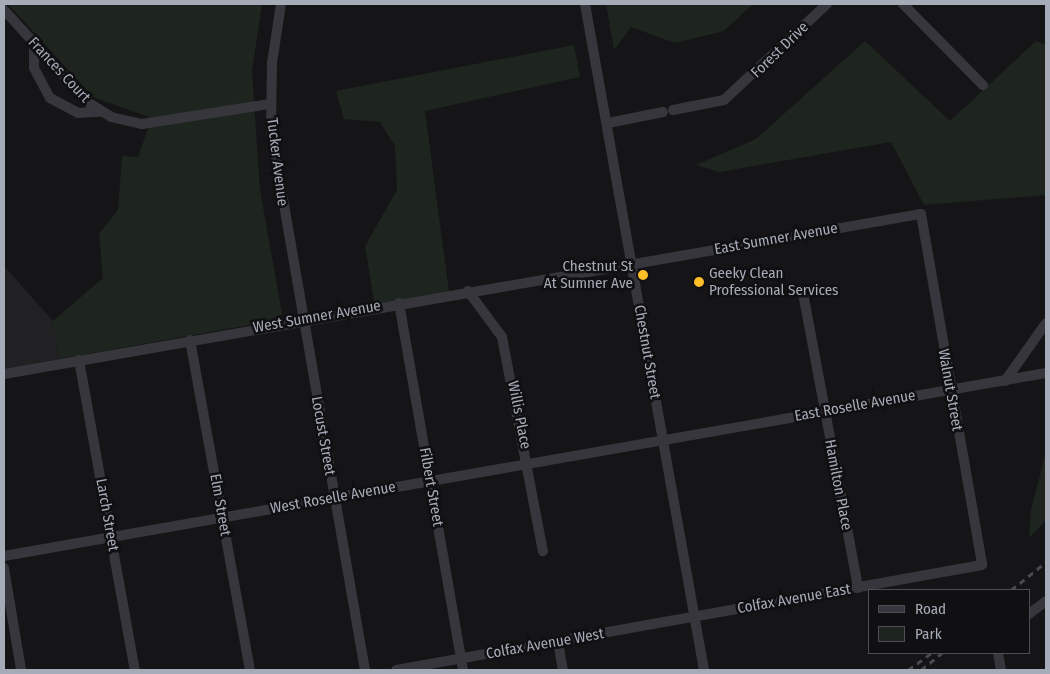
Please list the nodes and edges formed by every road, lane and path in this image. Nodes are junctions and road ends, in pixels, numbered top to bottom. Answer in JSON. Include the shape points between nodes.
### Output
{"nodes":[{"id":1,"x":281,"y":4,"type":"edge"},
{"id":2,"x":585,"y":4,"type":"edge"},
{"id":3,"x":827,"y":4,"type":"edge"},
{"id":4,"x":903,"y":4,"type":"edge"},
{"id":5,"x":4,"y":10,"type":"edge"},
{"id":6,"x":34,"y":43,"type":"junction"},
{"id":7,"x":983,"y":85,"type":"dead end"},
{"id":8,"x":270,"y":104,"type":"junction"},
{"id":9,"x":100,"y":112,"type":"junction"},
{"id":10,"x":608,"y":123,"type":"junction"},
{"id":11,"x":921,"y":214,"type":"joint"},
{"id":12,"x":632,"y":265,"type":"junction"},
{"id":13,"x":468,"y":291,"type":"junction"},
{"id":14,"x":803,"y":293,"type":"dead end"},
{"id":15,"x":399,"y":303,"type":"junction"},
{"id":16,"x":302,"y":320,"type":"junction"},
{"id":17,"x":1046,"y":323,"type":"edge"},
{"id":18,"x":190,"y":340,"type":"junction"},
{"id":19,"x":79,"y":360,"type":"junction"},
{"id":20,"x":1046,"y":372,"type":"edge"},
{"id":21,"x":4,"y":374,"type":"edge"},
{"id":22,"x":1006,"y":381,"type":"junction"},
{"id":23,"x":950,"y":389,"type":"junction"},
{"id":24,"x":824,"y":412,"type":"junction"},
{"id":25,"x":663,"y":441,"type":"junction"},
{"id":26,"x":528,"y":465,"type":"junction"},
{"id":27,"x":430,"y":482,"type":"junction"},
{"id":28,"x":334,"y":498,"type":"junction"},
{"id":29,"x":222,"y":518,"type":"junction"},
{"id":30,"x":111,"y":537,"type":"junction"},
{"id":31,"x":543,"y":551,"type":"dead end"},
{"id":32,"x":4,"y":556,"type":"edge"},
{"id":33,"x":982,"y":565,"type":"joint"},
{"id":34,"x":4,"y":568,"type":"edge"},
{"id":35,"x":858,"y":588,"type":"junction"},
{"id":36,"x":1046,"y":601,"type":"edge"},
{"id":37,"x":1030,"y":613,"type":"edge"},
{"id":38,"x":695,"y":618,"type":"junction"},
{"id":39,"x":558,"y":642,"type":"junction"},
{"id":40,"x":998,"y":654,"type":"edge"},
{"id":41,"x":461,"y":659,"type":"junction"},
{"id":42,"x":21,"y":670,"type":"edge"},
{"id":43,"x":135,"y":670,"type":"edge"},
{"id":44,"x":250,"y":670,"type":"edge"},
{"id":45,"x":365,"y":670,"type":"edge"},
{"id":46,"x":396,"y":670,"type":"edge"},
{"id":47,"x":463,"y":670,"type":"edge"},
{"id":48,"x":563,"y":670,"type":"edge"},
{"id":49,"x":704,"y":670,"type":"edge"},
{"id":50,"x":1001,"y":670,"type":"edge"}],
"edges":[{"from":1,"to":8,"type":"street","name":"Tucker Avenue"},
{"from":2,"to":10,"type":"street","name":"Chestnut Street"},
{"from":3,"to":10,"type":"street","name":"Forest Drive","via":[[732,95],[714,103]]},
{"from":4,"to":7,"type":"street"},
{"from":5,"to":6,"type":"street","name":"Frances Court"},
{"from":6,"to":9,"type":"street","name":"Frances Court"},
{"from":6,"to":9,"type":"street","via":[[34,68],[50,98],[78,113]]},
{"from":8,"to":9,"type":"street","name":"Frances Court","via":[[142,124]]},
{"from":8,"to":16,"type":"street","name":"Tucker Avenue","via":[[280,194]]},
{"from":10,"to":12,"type":"street","name":"Chestnut Street"},
{"from":11,"to":12,"type":"street","name":"East Sumner Avenue"},
{"from":11,"to":23,"type":"street","name":"Walnut Street"},
{"from":12,"to":13,"type":"street","name":"West Sumner Avenue"},
{"from":12,"to":25,"type":"street","name":"Chestnut Street"},
{"from":13,"to":15,"type":"street","name":"West Sumner Avenue"},
{"from":13,"to":26,"type":"street","name":"Willis Place","via":[[502,337]]},
{"from":14,"to":24,"type":"street","name":"Hamilton Place"},
{"from":15,"to":16,"type":"street","name":"West Sumner Avenue"},
{"from":15,"to":27,"type":"street","name":"Filbert Street"},
{"from":16,"to":18,"type":"street","name":"West Sumner Avenue"},
{"from":16,"to":28,"type":"street","name":"Locust Street"},
{"from":17,"to":22,"type":"street"},
{"from":18,"to":19,"type":"street","name":"West Sumner Avenue"},
{"from":18,"to":29,"type":"street","name":"Elm Street"},
{"from":19,"to":21,"type":"street","name":"West Sumner Avenue"},
{"from":19,"to":30,"type":"street","name":"Larch Street"},
{"from":20,"to":22,"type":"street","name":"East Roselle Avenue"},
{"from":22,"to":23,"type":"street","name":"East Roselle Avenue"},
{"from":23,"to":24,"type":"street","name":"East Roselle Avenue"},
{"from":23,"to":33,"type":"street","name":"Walnut Street"},
{"from":24,"to":25,"type":"street","name":"East Roselle Avenue"},
{"from":24,"to":35,"type":"street","name":"Hamilton Place"},
{"from":25,"to":26,"type":"street","name":"West Roselle Avenue"},
{"from":25,"to":38,"type":"street","name":"Chestnut Street"},
{"from":26,"to":27,"type":"street","name":"West Roselle Avenue"},
{"from":26,"to":31,"type":"street","name":"Willis Place"},
{"from":27,"to":28,"type":"street","name":"West Roselle Avenue"},
{"from":27,"to":41,"type":"street","name":"Filbert Street"},
{"from":28,"to":29,"type":"street","name":"West Roselle Avenue"},
{"from":28,"to":45,"type":"street","name":"Locust Street"},
{"from":29,"to":30,"type":"street","name":"West Roselle Avenue"},
{"from":29,"to":44,"type":"street","name":"Elm Street"},
{"from":30,"to":32,"type":"street","name":"West Roselle Avenue"},
{"from":30,"to":43,"type":"street","name":"Larch Street"},
{"from":33,"to":35,"type":"street","name":"Colfax Avenue East"},
{"from":34,"to":42,"type":"street"},
{"from":35,"to":38,"type":"street","name":"Colfax Avenue East"},
{"from":36,"to":37,"type":"street"},
{"from":38,"to":39,"type":"street","name":"Colfax Avenue West"},
{"from":38,"to":49,"type":"street","name":"Chestnut Street"},
{"from":39,"to":41,"type":"street","name":"Colfax Avenue West"},
{"from":39,"to":48,"type":"street"},
{"from":40,"to":50,"type":"street"},
{"from":41,"to":46,"type":"street","name":"Colfax Avenue West"},
{"from":41,"to":47,"type":"street","name":"Filbert Street"}]}
